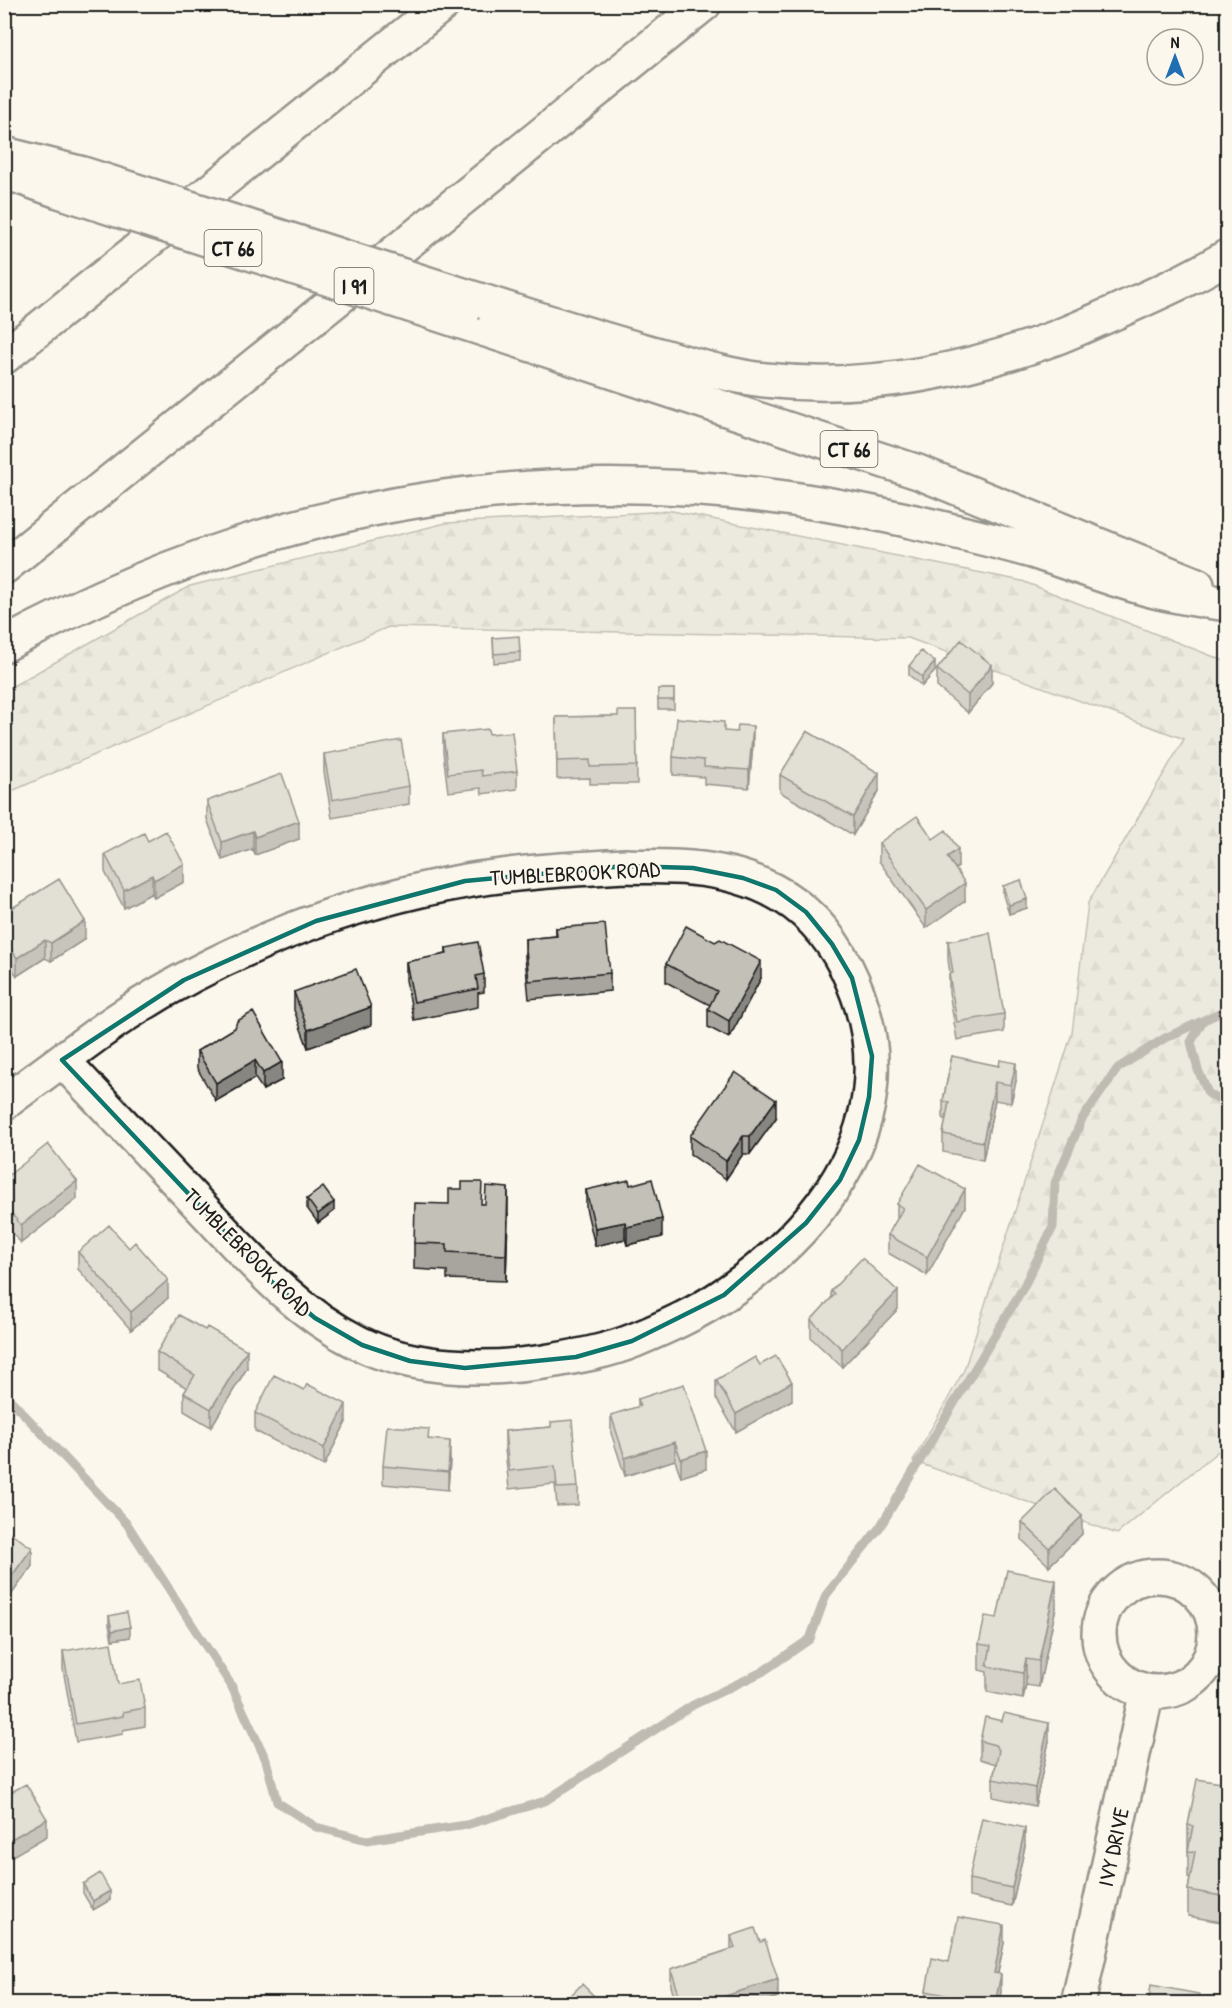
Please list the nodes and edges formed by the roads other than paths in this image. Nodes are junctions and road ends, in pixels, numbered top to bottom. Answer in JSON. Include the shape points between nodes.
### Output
{"nodes":[{"id":1,"x":443,"y":4,"type":"edge"},
{"id":2,"x":704,"y":4,"type":"edge"},
{"id":3,"x":4,"y":154,"type":"edge"},
{"id":4,"x":4,"y":171,"type":"edge"},
{"id":5,"x":1227,"y":256,"type":"edge"},
{"id":6,"x":473,"y":312,"type":"junction"},
{"id":7,"x":4,"y":357,"type":"edge"},
{"id":8,"x":4,"y":567,"type":"edge"},
{"id":9,"x":1227,"y":598,"type":"edge"},
{"id":10,"x":1227,"y":604,"type":"edge"},
{"id":11,"x":4,"y":645,"type":"edge"},
{"id":12,"x":62,"y":1060,"type":"junction"},
{"id":13,"x":4,"y":1103,"type":"edge"},
{"id":14,"x":1147,"y":1691,"type":"dead end"},
{"id":15,"x":1078,"y":2004,"type":"edge"}],
"edges":[{"from":1,"to":7,"type":"main road"},
{"from":2,"to":8,"type":"main road","number":"I 91"},
{"from":3,"to":6,"type":"main road","bridge":true,"via":[[83,174]]},
{"from":4,"to":6,"type":"main road","number":"CT 66","bridge":true,"via":[[59,191]]},
{"from":5,"to":6,"type":"main road","via":[[1161,292],[1057,338],[997,358],[868,382],[764,380],[710,370],[566,328]]},
{"from":6,"to":9,"type":"main road","number":"CT 66","via":[[918,472]]},
{"from":10,"to":11,"type":"main road","via":[[1157,592],[999,542],[848,508],[693,488],[556,485],[471,492],[368,509],[265,535],[135,580]]},
{"from":12,"to":12,"type":"main road","name":"TUMBLEBROOK ROAD","via":[[125,1015],[184,980],[248,948],[316,921],[465,881],[546,870],[625,866],[693,868],[743,878],[776,890],[806,912],[832,944],[852,978],[865,1016],[872,1056],[869,1097],[859,1140],[840,1180],[806,1223],[724,1295],[632,1341],[576,1357],[465,1368],[410,1360],[362,1345],[315,1318],[272,1282]]},
{"from":12,"to":13,"type":"main road","name":"TUMBLEBROOK ROAD"},
{"from":14,"to":15,"type":"main road","name":"IVY DRIVE"}]}
